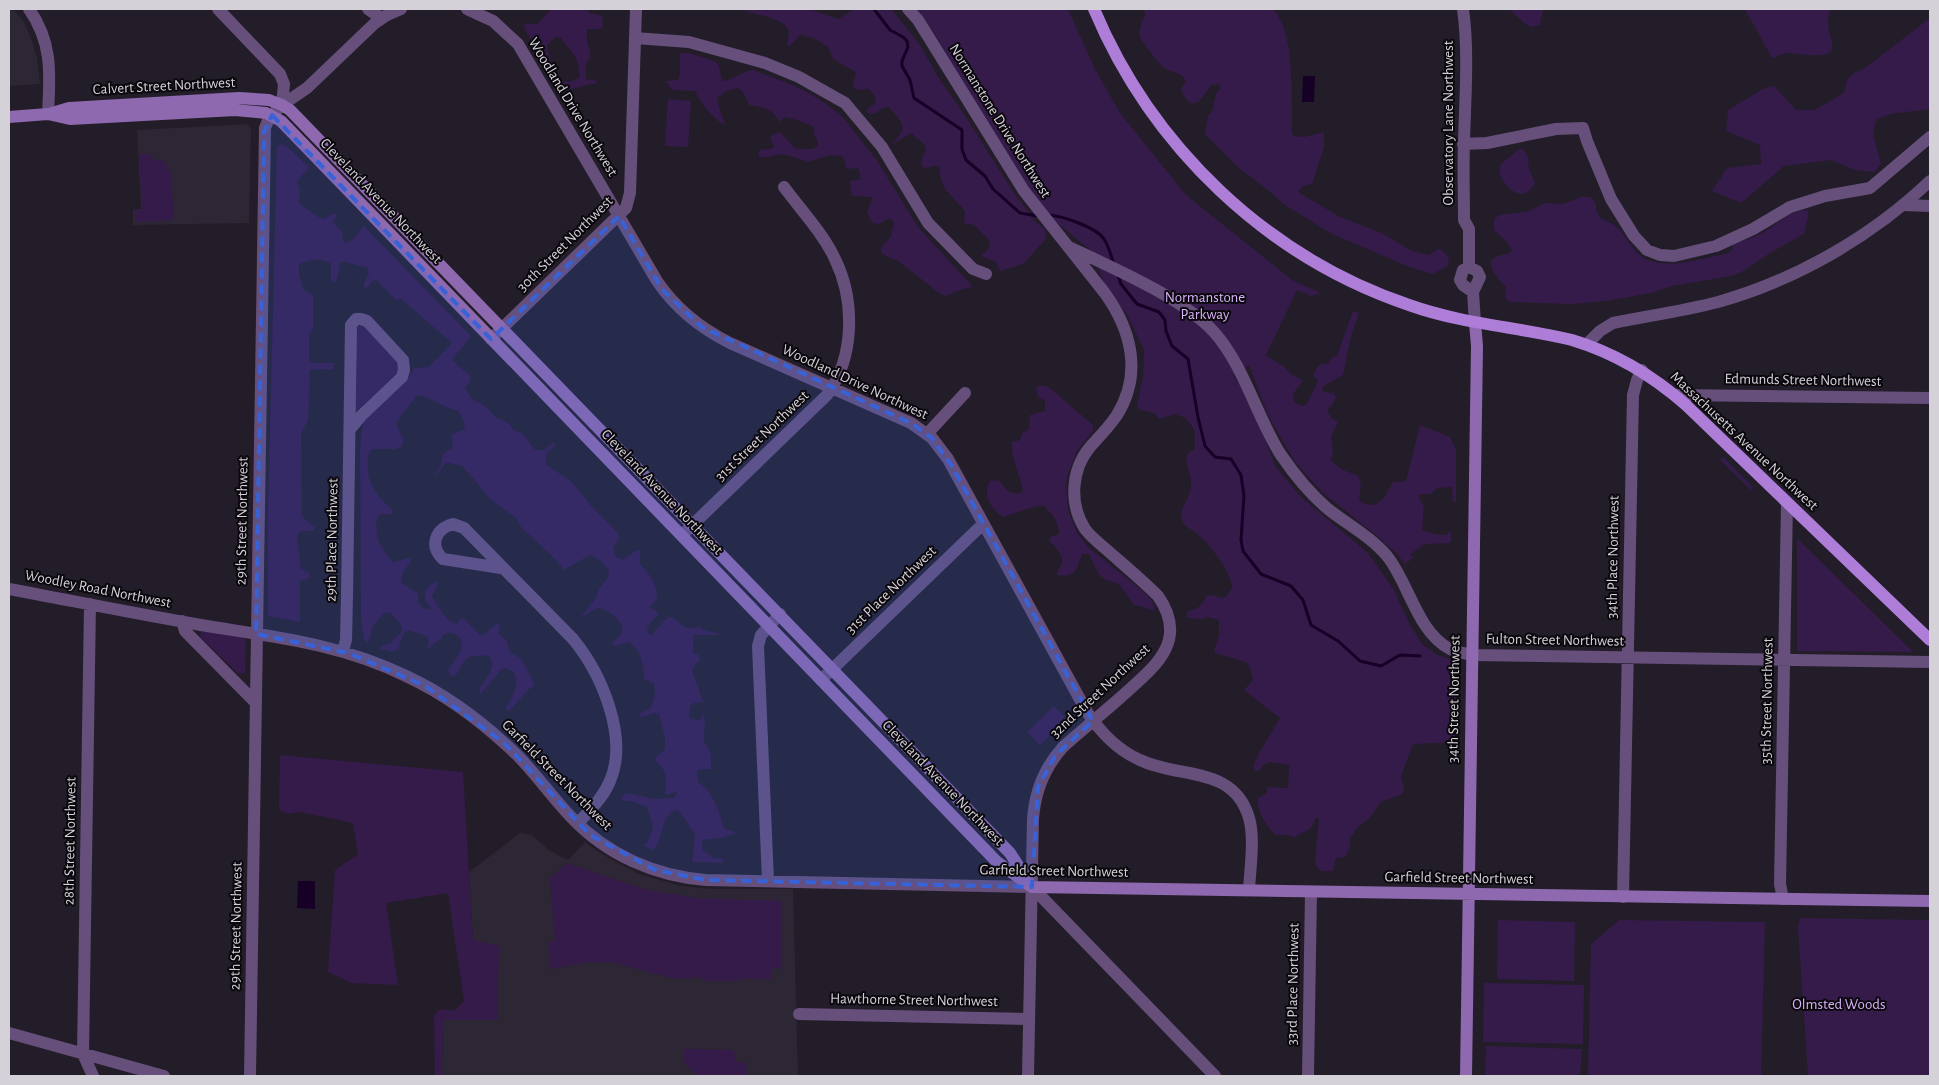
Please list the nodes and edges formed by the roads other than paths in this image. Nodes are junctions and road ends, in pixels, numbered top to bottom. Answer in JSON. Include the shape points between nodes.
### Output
{"nodes":[{"id":1,"x":29,"y":9,"type":"edge"},
{"id":2,"x":218,"y":9,"type":"edge"},
{"id":3,"x":368,"y":9,"type":"edge"},
{"id":4,"x":401,"y":9,"type":"edge"},
{"id":5,"x":467,"y":9,"type":"edge"},
{"id":6,"x":636,"y":9,"type":"edge"},
{"id":7,"x":908,"y":9,"type":"edge"},
{"id":8,"x":1094,"y":9,"type":"edge"},
{"id":9,"x":1463,"y":9,"type":"edge"},
{"id":10,"x":381,"y":18,"type":"junction"},
{"id":11,"x":635,"y":38,"type":"junction"},
{"id":12,"x":282,"y":105,"type":"junction"},
{"id":13,"x":164,"y":108,"type":"junction"},
{"id":14,"x":48,"y":114,"type":"junction"},
{"id":15,"x":272,"y":115,"type":"junction"},
{"id":16,"x":9,"y":117,"type":"edge"},
{"id":17,"x":1930,"y":137,"type":"edge"},
{"id":18,"x":1464,"y":144,"type":"junction"},
{"id":19,"x":1930,"y":181,"type":"edge"},
{"id":20,"x":361,"y":182,"type":"junction"},
{"id":21,"x":784,"y":187,"type":"dead end"},
{"id":22,"x":350,"y":192,"type":"junction"},
{"id":23,"x":1903,"y":205,"type":"junction"},
{"id":24,"x":1930,"y":206,"type":"edge"},
{"id":25,"x":619,"y":216,"type":"junction"},
{"id":26,"x":1069,"y":247,"type":"junction"},
{"id":27,"x":430,"y":253,"type":"junction"},
{"id":28,"x":419,"y":263,"type":"junction"},
{"id":29,"x":1465,"y":270,"type":"junction"},
{"id":30,"x":986,"y":274,"type":"dead end"},
{"id":31,"x":1473,"y":292,"type":"junction"},
{"id":32,"x":1475,"y":323,"type":"junction"},
{"id":33,"x":503,"y":328,"type":"junction"},
{"id":34,"x":491,"y":339,"type":"junction"},
{"id":35,"x":1586,"y":344,"type":"junction"},
{"id":36,"x":1642,"y":370,"type":"junction"},
{"id":37,"x":832,"y":388,"type":"junction"},
{"id":38,"x":965,"y":393,"type":"dead end"},
{"id":39,"x":1675,"y":395,"type":"junction"},
{"id":40,"x":1930,"y":398,"type":"edge"},
{"id":41,"x":598,"y":426,"type":"junction"},
{"id":42,"x":350,"y":429,"type":"junction"},
{"id":43,"x":927,"y":434,"type":"junction"},
{"id":44,"x":586,"y":437,"type":"junction"},
{"id":45,"x":1787,"y":503,"type":"junction"},
{"id":46,"x":983,"y":524,"type":"junction"},
{"id":47,"x":692,"y":525,"type":"junction"},
{"id":48,"x":682,"y":536,"type":"junction"},
{"id":49,"x":501,"y":568,"type":"junction"},
{"id":50,"x":9,"y":589,"type":"edge"},
{"id":51,"x":90,"y":604,"type":"junction"},
{"id":52,"x":780,"y":614,"type":"junction"},
{"id":53,"x":182,"y":622,"type":"junction"},
{"id":54,"x":769,"y":626,"type":"junction"},
{"id":55,"x":256,"y":634,"type":"junction"},
{"id":56,"x":1930,"y":640,"type":"edge"},
{"id":57,"x":342,"y":651,"type":"junction"},
{"id":58,"x":1471,"y":655,"type":"junction"},
{"id":59,"x":1628,"y":658,"type":"junction"},
{"id":60,"x":1784,"y":660,"type":"junction"},
{"id":61,"x":1930,"y":662,"type":"edge"},
{"id":62,"x":832,"y":669,"type":"junction"},
{"id":63,"x":821,"y":680,"type":"junction"},
{"id":64,"x":255,"y":702,"type":"junction"},
{"id":65,"x":1093,"y":721,"type":"junction"},
{"id":66,"x":924,"y":764,"type":"junction"},
{"id":67,"x":913,"y":775,"type":"junction"},
{"id":68,"x":578,"y":823,"type":"junction"},
{"id":69,"x":768,"y":881,"type":"junction"},
{"id":70,"x":1032,"y":887,"type":"junction"},
{"id":71,"x":1249,"y":890,"type":"junction"},
{"id":72,"x":1311,"y":892,"type":"junction"},
{"id":73,"x":1468,"y":894,"type":"junction"},
{"id":74,"x":1623,"y":897,"type":"junction"},
{"id":75,"x":1783,"y":898,"type":"junction"},
{"id":76,"x":1930,"y":901,"type":"edge"},
{"id":77,"x":799,"y":1014,"type":"dead end"},
{"id":78,"x":1029,"y":1018,"type":"junction"},
{"id":79,"x":9,"y":1033,"type":"edge"},
{"id":80,"x":83,"y":1054,"type":"junction"},
{"id":81,"x":93,"y":1076,"type":"edge"},
{"id":82,"x":164,"y":1076,"type":"edge"},
{"id":83,"x":250,"y":1076,"type":"edge"},
{"id":84,"x":1028,"y":1076,"type":"edge"},
{"id":85,"x":1215,"y":1076,"type":"edge"},
{"id":86,"x":1308,"y":1076,"type":"edge"},
{"id":87,"x":1466,"y":1076,"type":"edge"}],
"edges":[{"from":1,"to":14,"type":"street","via":[[42,33],[48,54]]},
{"from":2,"to":12,"type":"street","via":[[280,74],[284,84]]},
{"from":3,"to":10,"type":"street"},
{"from":4,"to":10,"type":"street"},
{"from":5,"to":25,"type":"street","name":"Woodland Drive Northwest","via":[[493,21],[518,44]]},
{"from":6,"to":11,"type":"street","name":"30th Street Northwest"},
{"from":7,"to":26,"type":"street","name":"Normanstone Drive Northwest","via":[[918,20],[1016,180]]},
{"from":8,"to":32,"type":"main road","name":"Massachusetts Avenue Northwest","via":[[1116,56],[1153,117],[1196,168],[1232,203],[1296,251],[1354,284],[1410,306]]},
{"from":9,"to":18,"type":"street","name":"Observatory Lane Northwest","via":[[1466,28]]},
{"from":10,"to":12,"type":"street","name":"29th Street Northwest","via":[[307,88]]},
{"from":11,"to":25,"type":"street","name":"30th Street Northwest","via":[[630,193],[626,208]]},
{"from":11,"to":30,"type":"street","via":[[683,40],[765,63],[799,77],[845,103],[882,147],[928,223],[973,269]]},
{"from":12,"to":13,"type":"main road","name":"Calvert Street Northwest","via":[[263,99],[239,98]]},
{"from":12,"to":15,"type":"street","name":"29th Street Northwest"},
{"from":12,"to":20,"type":"main road","name":"Cleveland Avenue Northwest","via":[[296,115]]},
{"from":13,"to":14,"type":"main road","name":"Calvert Street Northwest","via":[[69,108]]},
{"from":13,"to":15,"type":"main road","name":"Calvert Street Northwest","via":[[253,111]]},
{"from":14,"to":16,"type":"main road","name":"Calvert Street Northwest"},
{"from":15,"to":22,"type":"main road","name":"Cleveland Avenue Northwest"},
{"from":15,"to":55,"type":"street","name":"29th Street Northwest","via":[[264,132]]},
{"from":17,"to":18,"type":"street","via":[[1870,188],[1825,196],[1790,207],[1716,246],[1674,256],[1647,250],[1634,236],[1611,199],[1583,128],[1556,129],[1487,143]]},
{"from":18,"to":29,"type":"street","name":"Observatory Lane Northwest","via":[[1464,220],[1461,228]]},
{"from":19,"to":23,"type":"street"},
{"from":20,"to":22,"type":"main road"},
{"from":20,"to":27,"type":"main road","name":"Cleveland Avenue Northwest"},
{"from":21,"to":37,"type":"street","name":"31st Street Northwest","via":[[832,252],[845,287],[848,339]]},
{"from":22,"to":28,"type":"main road","name":"Cleveland Avenue Northwest"},
{"from":23,"to":24,"type":"street"},
{"from":23,"to":35,"type":"street","via":[[1843,247],[1785,277],[1718,302],[1614,323]]},
{"from":25,"to":33,"type":"street","name":"30th Street Northwest"},
{"from":25,"to":37,"type":"street","name":"Woodland Drive Northwest","via":[[667,296],[690,318],[730,343]]},
{"from":26,"to":58,"type":"street","name":"Fulton Street Northwest","via":[[1120,271],[1182,307],[1215,334],[1238,367],[1273,441],[1299,479],[1320,501],[1388,557],[1423,621],[1437,639],[1450,649]]},
{"from":26,"to":65,"type":"street","name":"32nd Street Northwest","via":[[1119,314],[1128,335],[1132,361],[1121,408],[1081,462],[1074,487],[1075,505],[1094,539],[1158,596],[1166,608],[1170,625],[1168,646],[1157,664]]},
{"from":27,"to":28,"type":"main road"},
{"from":27,"to":33,"type":"main road","name":"Cleveland Avenue Northwest"},
{"from":28,"to":34,"type":"main road","name":"Cleveland Avenue Northwest"},
{"from":29,"to":31,"type":"street","via":[[1461,282]]},
{"from":29,"to":31,"type":"street","via":[[1477,271],[1480,277]]},
{"from":31,"to":32,"type":"street"},
{"from":32,"to":35,"type":"main road","name":"Massachusetts Avenue Northwest","via":[[1552,335]]},
{"from":32,"to":58,"type":"main road","name":"34th Street Northwest"},
{"from":33,"to":34,"type":"street","name":"30th Street Northwest"},
{"from":33,"to":41,"type":"main road","name":"Cleveland Avenue Northwest"},
{"from":34,"to":44,"type":"main road","name":"Cleveland Avenue Northwest"},
{"from":35,"to":36,"type":"main road","name":"Massachusetts Avenue Northwest"},
{"from":36,"to":39,"type":"main road","name":"Massachusetts Avenue Northwest"},
{"from":36,"to":59,"type":"street","name":"34th Place Northwest","via":[[1632,395]]},
{"from":37,"to":43,"type":"street","name":"Woodland Drive Northwest","via":[[911,422]]},
{"from":37,"to":47,"type":"street","name":"31st Street Northwest"},
{"from":38,"to":43,"type":"street"},
{"from":39,"to":40,"type":"street","name":"Edmunds Street Northwest"},
{"from":39,"to":45,"type":"main road","name":"Massachusetts Avenue Northwest"},
{"from":41,"to":44,"type":"main road"},
{"from":41,"to":47,"type":"main road","name":"Cleveland Avenue Northwest"},
{"from":42,"to":42,"type":"street","name":"29th Place Northwest","via":[[402,377],[404,370],[403,360],[361,318],[351,325]]},
{"from":42,"to":57,"type":"street","name":"29th Place Northwest","via":[[346,640]]},
{"from":43,"to":46,"type":"street","name":"Woodland Drive Northwest","via":[[948,460]]},
{"from":44,"to":48,"type":"main road","name":"Cleveland Avenue Northwest"},
{"from":45,"to":56,"type":"main road","name":"Massachusetts Avenue Northwest"},
{"from":45,"to":60,"type":"street","name":"35th Street Northwest"},
{"from":46,"to":62,"type":"street","name":"31st Place Northwest"},
{"from":46,"to":65,"type":"street","name":"Woodland Drive Northwest"},
{"from":47,"to":48,"type":"street","name":"31st Street Northwest"},
{"from":47,"to":52,"type":"main road","name":"Cleveland Avenue Northwest"},
{"from":48,"to":54,"type":"main road","name":"Cleveland Avenue Northwest"},
{"from":49,"to":49,"type":"street","via":[[458,525],[447,526],[436,534],[435,547],[443,559]]},
{"from":49,"to":68,"type":"street","via":[[580,648],[607,701],[616,742],[614,772],[603,795]]},
{"from":50,"to":51,"type":"street","name":"Woodley Road Northwest"},
{"from":51,"to":53,"type":"street","name":"Woodley Road Northwest"},
{"from":51,"to":80,"type":"street","name":"28th Street Northwest"},
{"from":52,"to":54,"type":"street"},
{"from":52,"to":62,"type":"main road","name":"Cleveland Avenue Northwest"},
{"from":53,"to":55,"type":"street","name":"Woodley Road Northwest"},
{"from":53,"to":64,"type":"street","name":"Woodley Road Northwest","via":[[188,634]]},
{"from":54,"to":63,"type":"main road","name":"Cleveland Avenue Northwest"},
{"from":54,"to":69,"type":"street","via":[[761,635],[758,646]]},
{"from":55,"to":57,"type":"street","name":"Garfield Street Northwest"},
{"from":55,"to":64,"type":"street","name":"29th Street Northwest"},
{"from":57,"to":68,"type":"street","name":"Garfield Street Northwest","via":[[404,675],[465,711],[515,753]]},
{"from":58,"to":59,"type":"street","name":"Fulton Street Northwest"},
{"from":58,"to":73,"type":"main road","name":"34th Street Northwest"},
{"from":59,"to":60,"type":"street","name":"Fulton Street Northwest"},
{"from":59,"to":74,"type":"street","name":"34th Place Northwest"},
{"from":60,"to":61,"type":"street","name":"Fulton Street Northwest"},
{"from":60,"to":75,"type":"street","name":"35th Street Northwest","via":[[1780,879]]},
{"from":62,"to":63,"type":"street","name":"31st Place Northwest"},
{"from":62,"to":66,"type":"main road","name":"Cleveland Avenue Northwest"},
{"from":63,"to":67,"type":"main road","name":"Cleveland Avenue Northwest"},
{"from":64,"to":83,"type":"street","name":"29th Street Northwest"},
{"from":65,"to":70,"type":"street","name":"32nd Street Northwest","via":[[1055,756],[1038,787],[1034,811]]},
{"from":65,"to":71,"type":"street","name":"Woodland Drive Northwest","via":[[1114,743],[1140,760],[1163,769],[1210,777],[1234,793],[1246,810],[1250,825]]},
{"from":66,"to":67,"type":"main road"},
{"from":66,"to":70,"type":"main road","name":"Cleveland Avenue Northwest","via":[[1010,853]]},
{"from":67,"to":70,"type":"main road","name":"Cleveland Avenue Northwest","via":[[997,862]]},
{"from":68,"to":69,"type":"street","name":"Garfield Street Northwest","via":[[610,849],[655,870],[700,880]]},
{"from":69,"to":70,"type":"street","name":"Garfield Street Northwest"},
{"from":70,"to":71,"type":"main road","name":"Garfield Street Northwest"},
{"from":70,"to":78,"type":"street","name":"32nd Street Northwest"},
{"from":70,"to":85,"type":"street","name":"Cleveland Avenue Northwest"},
{"from":71,"to":72,"type":"main road","name":"Garfield Street Northwest"},
{"from":72,"to":73,"type":"main road","name":"Garfield Street Northwest"},
{"from":72,"to":86,"type":"street","name":"33rd Place Northwest"},
{"from":73,"to":74,"type":"main road","name":"Garfield Street Northwest"},
{"from":73,"to":87,"type":"main road","name":"34th Street Northwest"},
{"from":74,"to":75,"type":"main road","name":"Garfield Street Northwest"},
{"from":75,"to":76,"type":"main road","name":"Garfield Street Northwest"},
{"from":77,"to":78,"type":"street","name":"Hawthorne Street Northwest"},
{"from":78,"to":84,"type":"street","name":"32nd Street Northwest"},
{"from":79,"to":80,"type":"street"},
{"from":80,"to":81,"type":"street","name":"28th Street Northwest"},
{"from":80,"to":82,"type":"street"}]}
